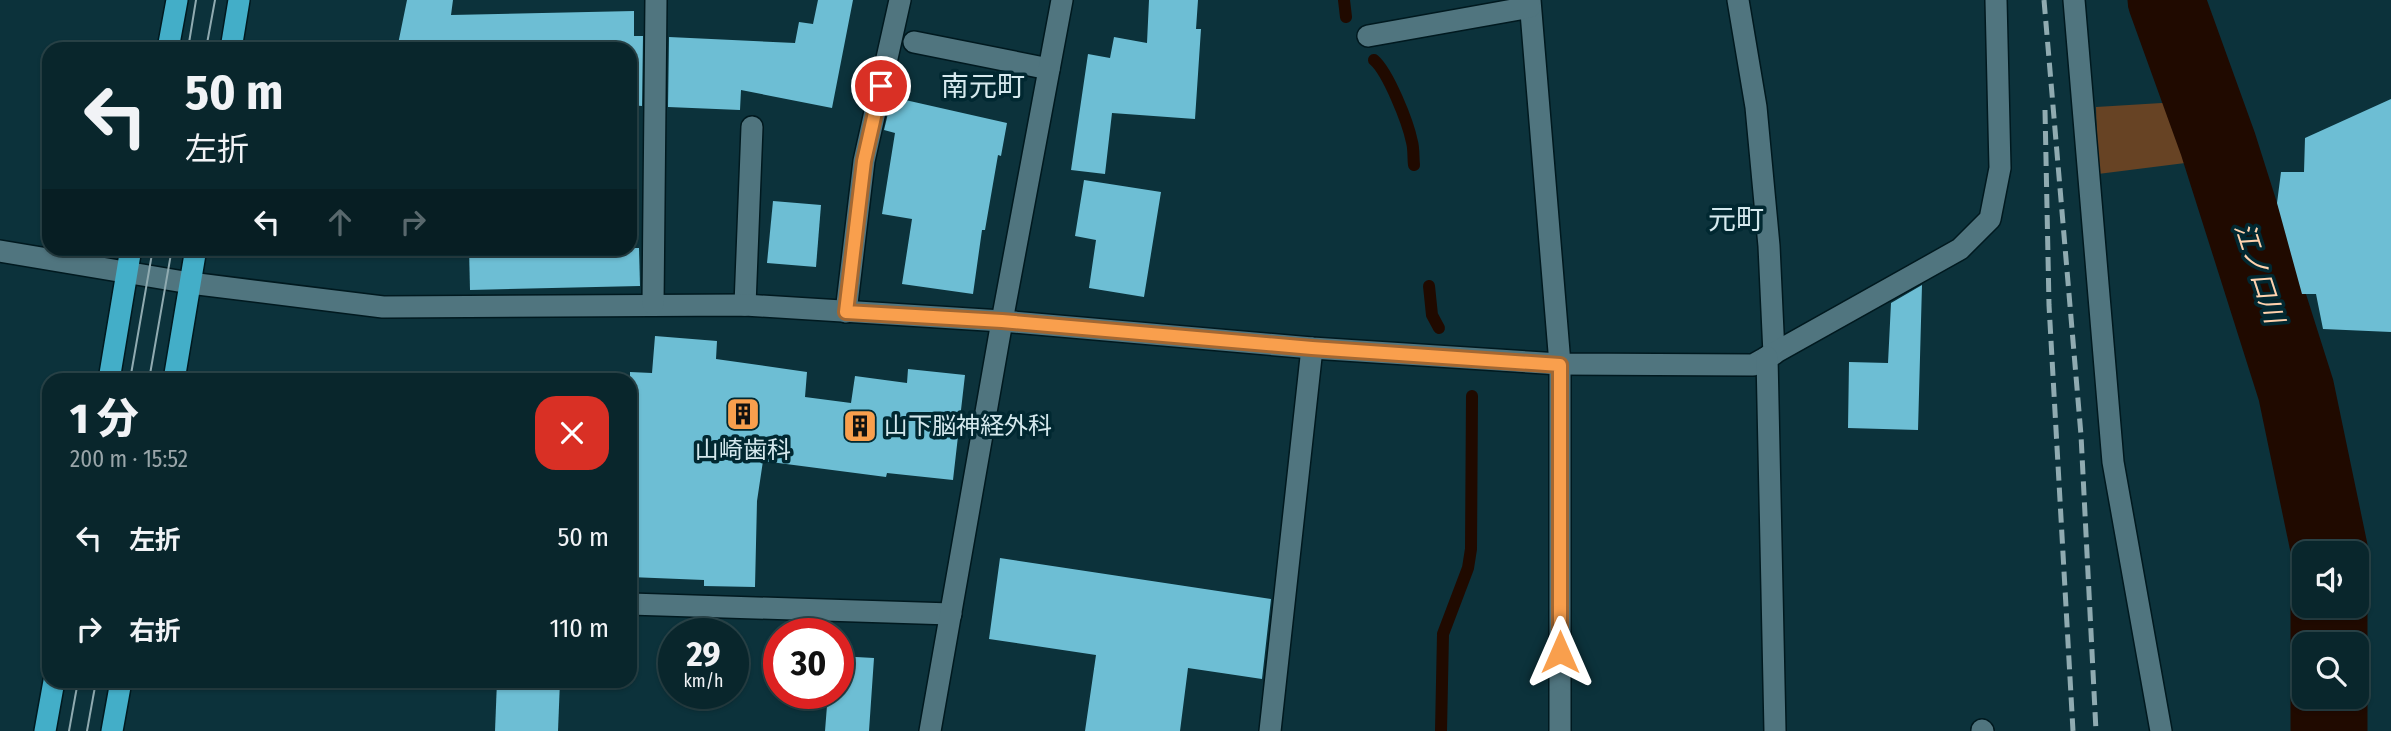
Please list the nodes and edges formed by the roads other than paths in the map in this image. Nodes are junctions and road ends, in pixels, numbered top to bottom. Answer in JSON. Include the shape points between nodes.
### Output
{"nodes":[{"id":1,"x":177,"y":0,"type":"edge"},
{"id":2,"x":239,"y":0,"type":"edge"},
{"id":3,"x":656,"y":0,"type":"edge"},
{"id":4,"x":900,"y":0,"type":"edge"},
{"id":5,"x":1062,"y":0,"type":"edge"},
{"id":6,"x":1738,"y":0,"type":"edge"},
{"id":7,"x":1996,"y":0,"type":"edge"},
{"id":8,"x":2074,"y":0,"type":"edge"},
{"id":9,"x":1530,"y":4,"type":"edge"},
{"id":10,"x":1368,"y":36,"type":"dead end"},
{"id":11,"x":168,"y":42,"type":"edge"},
{"id":12,"x":231,"y":42,"type":"edge"},
{"id":13,"x":914,"y":42,"type":"dead end"},
{"id":14,"x":1049,"y":69,"type":"junction"},
{"id":15,"x":752,"y":127,"type":"dead end"},
{"id":16,"x":0,"y":251,"type":"edge"},
{"id":17,"x":130,"y":256,"type":"edge"},
{"id":18,"x":195,"y":256,"type":"edge"},
{"id":19,"x":127,"y":273,"type":"junction"},
{"id":20,"x":190,"y":283,"type":"junction"},
{"id":21,"x":653,"y":304,"type":"junction"},
{"id":22,"x":745,"y":305,"type":"junction"},
{"id":23,"x":846,"y":312,"type":"junction"},
{"id":24,"x":1002,"y":321,"type":"junction"},
{"id":25,"x":1312,"y":348,"type":"junction"},
{"id":26,"x":1771,"y":356,"type":"junction"},
{"id":27,"x":1560,"y":365,"type":"junction"},
{"id":28,"x":110,"y":373,"type":"edge"},
{"id":29,"x":175,"y":373,"type":"edge"},
{"id":30,"x":637,"y":604,"type":"edge"},
{"id":31,"x":951,"y":614,"type":"junction"},
{"id":32,"x":53,"y":688,"type":"edge"},
{"id":33,"x":120,"y":688,"type":"edge"},
{"id":34,"x":45,"y":731,"type":"edge"},
{"id":35,"x":112,"y":731,"type":"edge"},
{"id":36,"x":930,"y":731,"type":"edge"},
{"id":37,"x":1270,"y":731,"type":"edge"},
{"id":38,"x":1560,"y":731,"type":"edge"},
{"id":39,"x":1775,"y":731,"type":"edge"},
{"id":40,"x":2161,"y":731,"type":"edge"}],
"edges":[{"from":1,"to":11,"type":"highway"},
{"from":2,"to":12,"type":"highway"},
{"from":3,"to":21,"type":"street"},
{"from":4,"to":23,"type":"street","via":[[864,161]]},
{"from":5,"to":14,"type":"street"},
{"from":6,"to":26,"type":"street","via":[[1756,107],[1769,246]]},
{"from":7,"to":26,"type":"street","via":[[2000,168],[1990,219],[1960,249]]},
{"from":8,"to":40,"type":"street","via":[[2113,462]]},
{"from":9,"to":10,"type":"street"},
{"from":9,"to":27,"type":"street"},
{"from":13,"to":14,"type":"street"},
{"from":14,"to":24,"type":"street"},
{"from":15,"to":22,"type":"street"},
{"from":16,"to":19,"type":"street"},
{"from":17,"to":19,"type":"highway"},
{"from":18,"to":20,"type":"highway"},
{"from":19,"to":20,"type":"street"},
{"from":19,"to":28,"type":"highway"},
{"from":20,"to":21,"type":"street","via":[[383,307]]},
{"from":20,"to":29,"type":"highway"},
{"from":21,"to":22,"type":"street"},
{"from":22,"to":23,"type":"street"},
{"from":23,"to":24,"type":"street"},
{"from":24,"to":25,"type":"street"},
{"from":24,"to":31,"type":"street"},
{"from":25,"to":27,"type":"street"},
{"from":25,"to":37,"type":"street"},
{"from":26,"to":27,"type":"street","via":[[1753,365]]},
{"from":26,"to":39,"type":"street"},
{"from":27,"to":38,"type":"street"},
{"from":30,"to":31,"type":"street"},
{"from":31,"to":36,"type":"street"},
{"from":32,"to":34,"type":"highway"},
{"from":33,"to":35,"type":"highway"}]}
